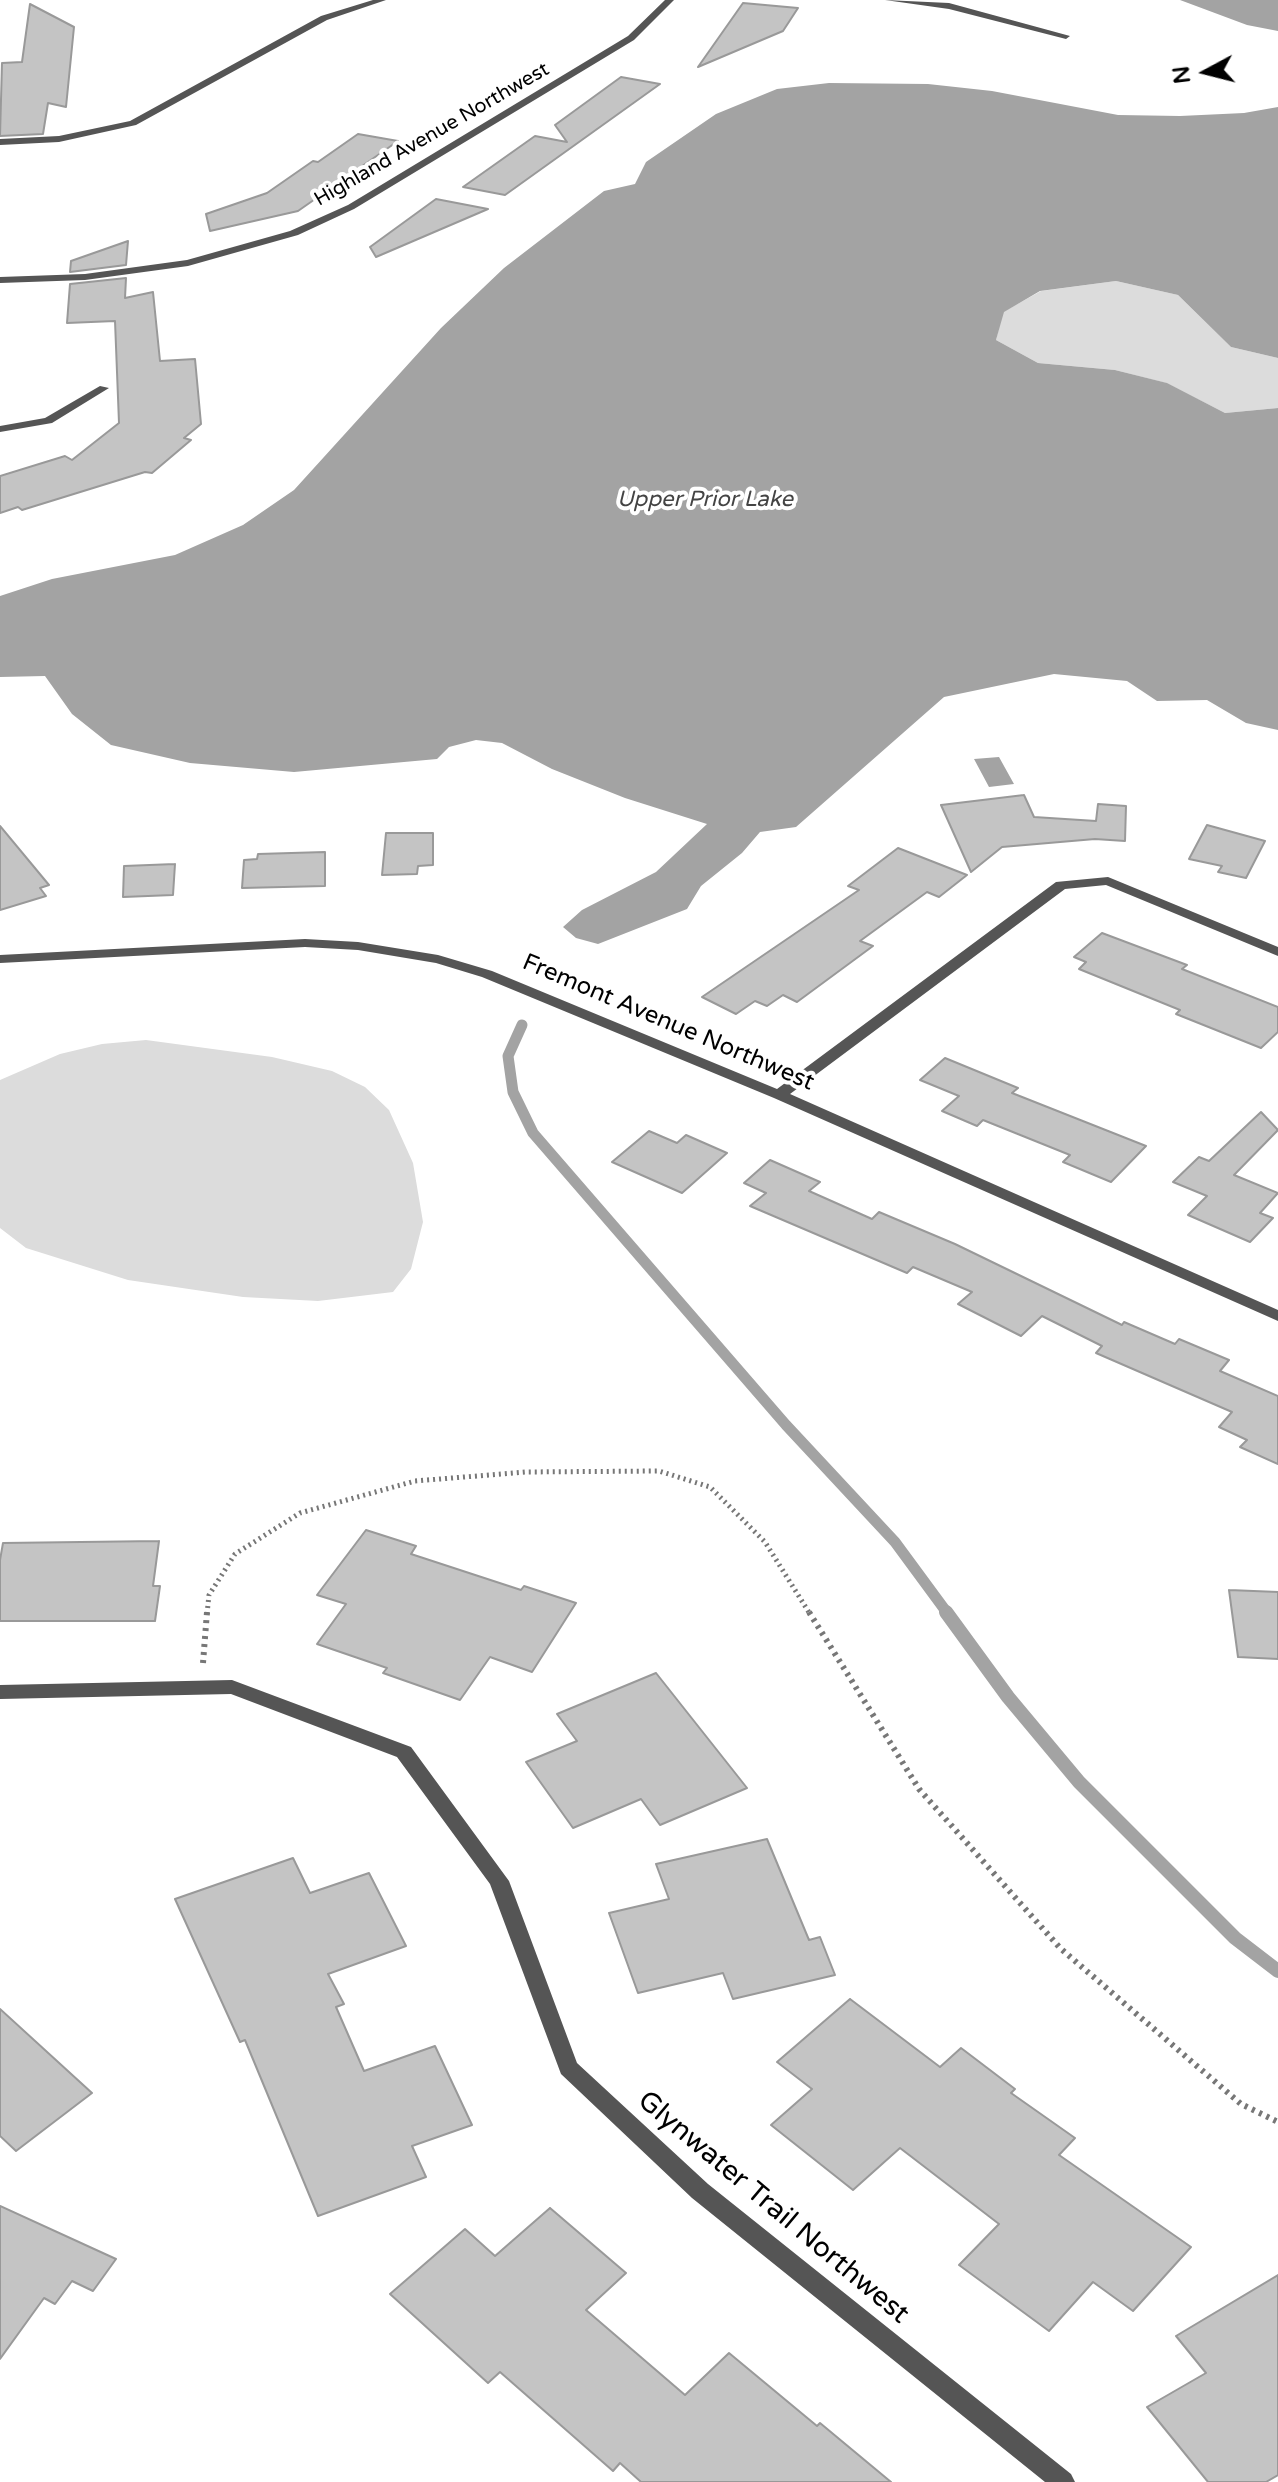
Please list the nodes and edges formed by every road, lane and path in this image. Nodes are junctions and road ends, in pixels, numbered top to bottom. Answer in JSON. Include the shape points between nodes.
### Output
{"nodes":[{"id":1,"x":382,"y":0,"type":"edge"},
{"id":2,"x":670,"y":0,"type":"edge"},
{"id":3,"x":889,"y":0,"type":"edge"},
{"id":4,"x":1066,"y":36,"type":"dead end"},
{"id":5,"x":0,"y":142,"type":"edge"},
{"id":6,"x":0,"y":280,"type":"edge"},
{"id":7,"x":104,"y":388,"type":"dead end"},
{"id":8,"x":0,"y":429,"type":"edge"},
{"id":9,"x":1278,"y":952,"type":"edge"},
{"id":10,"x":0,"y":959,"type":"edge"},
{"id":11,"x":779,"y":1095,"type":"junction"},
{"id":12,"x":1278,"y":1316,"type":"edge"},
{"id":13,"x":201,"y":1688,"type":"junction"},
{"id":14,"x":0,"y":1692,"type":"edge"},
{"id":15,"x":1278,"y":2122,"type":"edge"},
{"id":16,"x":1063,"y":2482,"type":"edge"}],
"edges":[{"from":1,"to":5,"type":"street","via":[[324,18],[133,123],[59,139]]},
{"from":2,"to":6,"type":"street","name":"Highland Avenue Northwest","via":[[631,38],[351,207],[294,233],[188,263],[85,277]]},
{"from":3,"to":4,"type":"street","via":[[949,6]]},
{"from":7,"to":8,"type":"street","via":[[48,421]]},
{"from":9,"to":11,"type":"street","via":[[1108,881],[1061,885]]},
{"from":10,"to":11,"type":"street","name":"Fremont Avenue Northwest","via":[[305,943],[438,959],[487,974]]},
{"from":11,"to":12,"type":"street","name":"Fremont Avenue Northwest"},
{"from":13,"to":14,"type":"street","name":"Glynwater Trail Northwest"},
{"from":13,"to":15,"type":"path","via":[[209,1595],[235,1554],[300,1513],[415,1481],[526,1472],[659,1471],[710,1487],[765,1542],[919,1789],[1050,1936],[1241,2104]]},
{"from":13,"to":16,"type":"street","name":"Glynwater Trail Northwest","via":[[232,1687],[404,1752],[499,1881],[568,2068],[700,2191]]}]}
